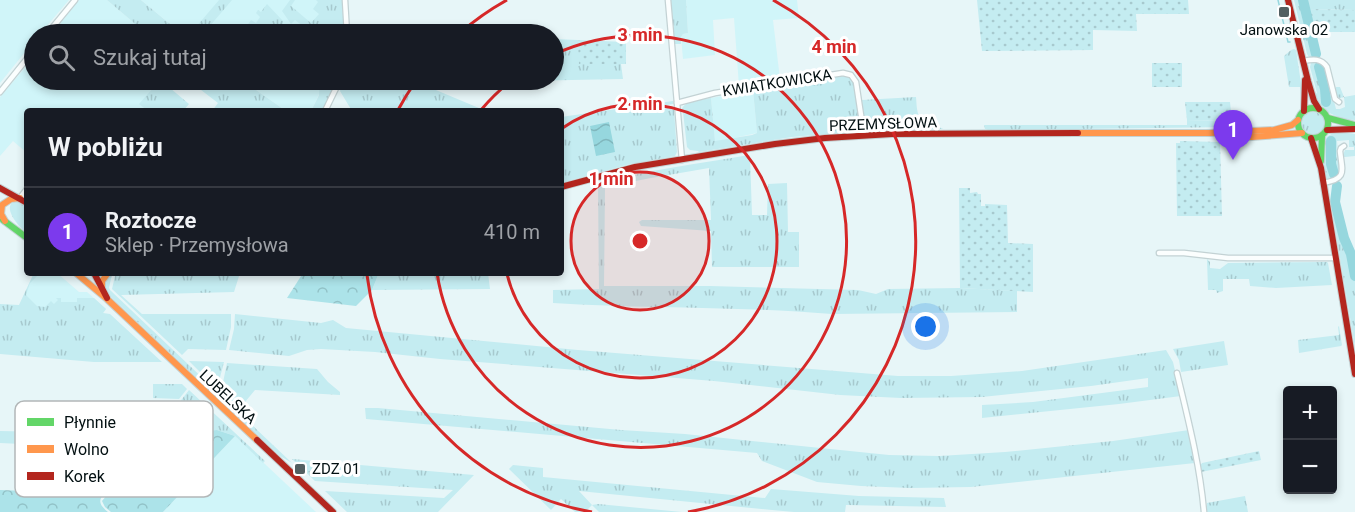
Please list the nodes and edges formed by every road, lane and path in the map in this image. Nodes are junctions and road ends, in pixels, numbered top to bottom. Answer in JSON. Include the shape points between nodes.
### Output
{"nodes":[{"id":1,"x":75,"y":0,"type":"edge"},
{"id":2,"x":345,"y":0,"type":"edge"},
{"id":3,"x":668,"y":0,"type":"edge"},
{"id":4,"x":1288,"y":0,"type":"edge"},
{"id":5,"x":55,"y":24,"type":"edge"},
{"id":6,"x":346,"y":24,"type":"edge"},
{"id":7,"x":1303,"y":61,"type":"junction"},
{"id":8,"x":24,"y":62,"type":"edge"},
{"id":9,"x":335,"y":90,"type":"edge"},
{"id":10,"x":0,"y":92,"type":"edge"},
{"id":11,"x":1339,"y":102,"type":"dead end"},
{"id":12,"x":677,"y":103,"type":"junction"},
{"id":13,"x":326,"y":108,"type":"edge"},
{"id":14,"x":1319,"y":109,"type":"junction"},
{"id":15,"x":1304,"y":111,"type":"junction"},
{"id":16,"x":1328,"y":118,"type":"junction"},
{"id":17,"x":1298,"y":120,"type":"junction"},
{"id":18,"x":1355,"y":127,"type":"edge"},
{"id":19,"x":1327,"y":130,"type":"junction"},
{"id":20,"x":1210,"y":133,"type":"junction"},
{"id":21,"x":1302,"y":133,"type":"junction"},
{"id":22,"x":864,"y":135,"type":"junction"},
{"id":23,"x":1322,"y":136,"type":"junction"},
{"id":24,"x":1311,"y":138,"type":"junction"},
{"id":25,"x":1344,"y":146,"type":"dead end"},
{"id":26,"x":682,"y":160,"type":"junction"},
{"id":27,"x":1321,"y":168,"type":"junction"},
{"id":28,"x":1323,"y":183,"type":"junction"},
{"id":29,"x":564,"y":187,"type":"edge"},
{"id":30,"x":0,"y":188,"type":"edge"},
{"id":31,"x":24,"y":193,"type":"edge"},
{"id":32,"x":20,"y":198,"type":"junction"},
{"id":33,"x":24,"y":201,"type":"edge"},
{"id":34,"x":2,"y":220,"type":"edge"},
{"id":35,"x":24,"y":236,"type":"edge"},
{"id":36,"x":1159,"y":253,"type":"dead end"},
{"id":37,"x":1335,"y":258,"type":"junction"},
{"id":38,"x":79,"y":276,"type":"edge"},
{"id":39,"x":96,"y":276,"type":"edge"},
{"id":40,"x":106,"y":276,"type":"edge"},
{"id":41,"x":102,"y":288,"type":"junction"},
{"id":42,"x":107,"y":299,"type":"junction"},
{"id":43,"x":1177,"y":373,"type":"dead end"},
{"id":44,"x":1355,"y":374,"type":"edge"},
{"id":45,"x":333,"y":512,"type":"edge"},
{"id":46,"x":1204,"y":512,"type":"edge"}],
"edges":[{"from":1,"to":5,"type":"street"},
{"from":2,"to":6,"type":"street"},
{"from":3,"to":12,"type":"street"},
{"from":4,"to":7,"type":"main road"},
{"from":7,"to":11,"type":"street","via":[[1320,60],[1327,67]]},
{"from":7,"to":14,"type":"main road"},
{"from":7,"to":15,"type":"main road"},
{"from":8,"to":10,"type":"street"},
{"from":9,"to":13,"type":"street"},
{"from":12,"to":22,"type":"street","name":"KWIATKOWICKA","via":[[714,93],[843,73],[856,82]]},
{"from":12,"to":26,"type":"street"},
{"from":14,"to":15,"type":"main road"},
{"from":14,"to":16,"type":"main road"},
{"from":15,"to":17,"type":"main road"},
{"from":16,"to":18,"type":"main road"},
{"from":16,"to":19,"type":"main road"},
{"from":17,"to":20,"type":"main road","name":"PRZEMYSŁOWA","via":[[1274,130]]},
{"from":17,"to":21,"type":"main road"},
{"from":18,"to":19,"type":"main road"},
{"from":19,"to":23,"type":"main road"},
{"from":20,"to":21,"type":"main road","name":"PRZEMYSŁOWA","via":[[1252,137]]},
{"from":20,"to":22,"type":"main road","name":"PRZEMYSŁOWA"},
{"from":21,"to":24,"type":"main road"},
{"from":22,"to":26,"type":"main road","name":"PRZEMYSŁOWA","via":[[775,144]]},
{"from":23,"to":24,"type":"main road"},
{"from":23,"to":27,"type":"main road"},
{"from":24,"to":27,"type":"main road"},
{"from":25,"to":28,"type":"street","via":[[1340,151],[1340,177]]},
{"from":26,"to":29,"type":"main road","name":"PRZEMYSŁOWA","via":[[617,171]]},
{"from":27,"to":28,"type":"main road"},
{"from":28,"to":37,"type":"main road"},
{"from":30,"to":32,"type":"main road"},
{"from":31,"to":32,"type":"street"},
{"from":32,"to":33,"type":"main road"},
{"from":32,"to":34,"type":"main road","via":[[2,205]]},
{"from":34,"to":35,"type":"main road"},
{"from":36,"to":37,"type":"street","via":[[1228,258]]},
{"from":37,"to":44,"type":"main road"},
{"from":38,"to":42,"type":"main road","name":"LUBELSKA"},
{"from":39,"to":41,"type":"main road","name":"LUBELSKA"},
{"from":40,"to":41,"type":"main road"},
{"from":41,"to":42,"type":"main road","name":"LUBELSKA"},
{"from":42,"to":45,"type":"main road","name":"LUBELSKA"},
{"from":43,"to":46,"type":"street","via":[[1192,431]]}]}
